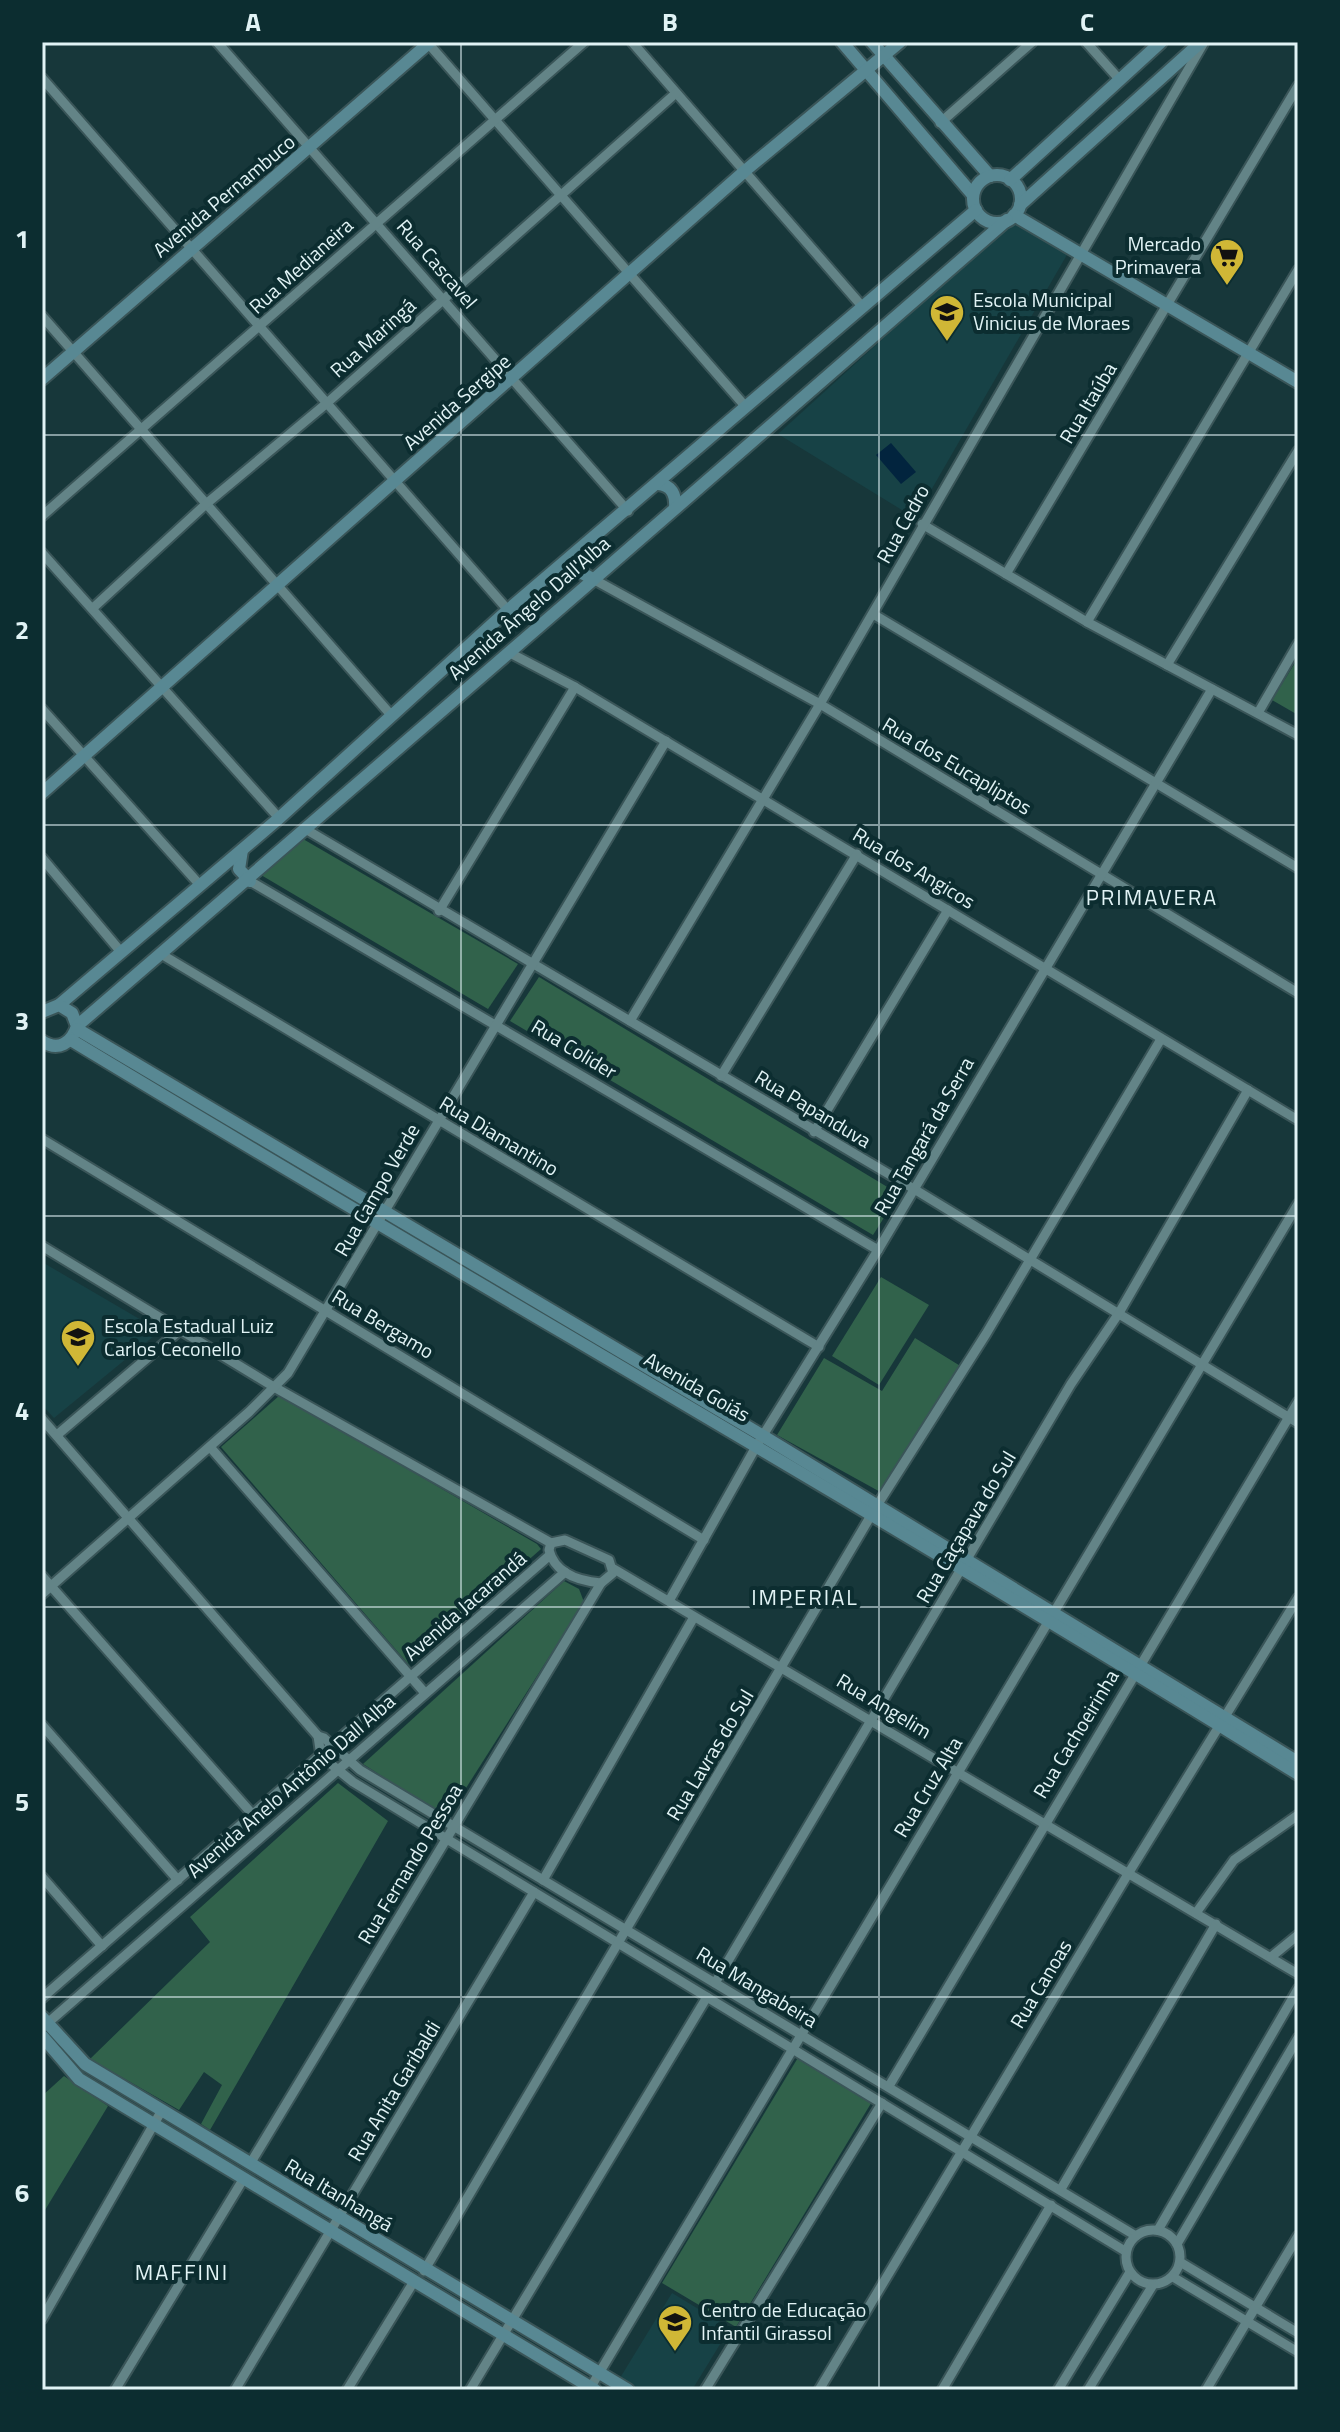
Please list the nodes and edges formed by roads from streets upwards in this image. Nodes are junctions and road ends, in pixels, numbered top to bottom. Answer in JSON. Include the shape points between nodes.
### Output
{"nodes":[{"id":1,"x":217,"y":42,"type":"edge"},
{"id":2,"x":584,"y":42,"type":"edge"},
{"id":3,"x":632,"y":42,"type":"edge"},
{"id":4,"x":842,"y":42,"type":"edge"},
{"id":5,"x":872,"y":42,"type":"edge"},
{"id":6,"x":900,"y":42,"type":"edge"},
{"id":7,"x":1032,"y":42,"type":"edge"},
{"id":8,"x":1086,"y":42,"type":"edge"},
{"id":9,"x":1161,"y":42,"type":"edge"},
{"id":10,"x":1203,"y":42,"type":"edge"},
{"id":11,"x":429,"y":43,"type":"edge"},
{"id":12,"x":885,"y":56,"type":"junction"},
{"id":13,"x":867,"y":70,"type":"junction"},
{"id":14,"x":42,"y":78,"type":"edge"},
{"id":15,"x":1119,"y":79,"type":"junction"},
{"id":16,"x":1298,"y":86,"type":"edge"},
{"id":17,"x":676,"y":93,"type":"junction"},
{"id":18,"x":493,"y":120,"type":"junction"},
{"id":19,"x":940,"y":123,"type":"junction"},
{"id":20,"x":311,"y":148,"type":"junction"},
{"id":21,"x":746,"y":170,"type":"junction"},
{"id":22,"x":990,"y":176,"type":"junction"},
{"id":23,"x":1010,"y":180,"type":"junction"},
{"id":24,"x":973,"y":195,"type":"junction"},
{"id":25,"x":561,"y":197,"type":"junction"},
{"id":26,"x":976,"y":210,"type":"junction"},
{"id":27,"x":1014,"y":213,"type":"junction"},
{"id":28,"x":377,"y":223,"type":"junction"},
{"id":29,"x":193,"y":248,"type":"junction"},
{"id":30,"x":1081,"y":254,"type":"junction"},
{"id":31,"x":1298,"y":270,"type":"edge"},
{"id":32,"x":631,"y":276,"type":"junction"},
{"id":33,"x":444,"y":298,"type":"junction"},
{"id":34,"x":861,"y":305,"type":"junction"},
{"id":35,"x":1168,"y":306,"type":"junction"},
{"id":36,"x":42,"y":316,"type":"edge"},
{"id":37,"x":261,"y":327,"type":"junction"},
{"id":38,"x":73,"y":351,"type":"junction"},
{"id":39,"x":1249,"y":353,"type":"junction"},
{"id":40,"x":42,"y":379,"type":"edge"},
{"id":41,"x":513,"y":379,"type":"junction"},
{"id":42,"x":1298,"y":382,"type":"edge"},
{"id":43,"x":327,"y":403,"type":"junction"},
{"id":44,"x":745,"y":406,"type":"junction"},
{"id":45,"x":141,"y":430,"type":"junction"},
{"id":46,"x":1298,"y":451,"type":"edge"},
{"id":47,"x":395,"y":483,"type":"junction"},
{"id":48,"x":658,"y":484,"type":"junction"},
{"id":49,"x":206,"y":504,"type":"junction"},
{"id":50,"x":675,"y":508,"type":"junction"},
{"id":51,"x":628,"y":511,"type":"junction"},
{"id":52,"x":42,"y":516,"type":"edge"},
{"id":53,"x":922,"y":524,"type":"junction"},
{"id":54,"x":42,"y":553,"type":"edge"},
{"id":55,"x":575,"y":554,"type":"junction"},
{"id":56,"x":1006,"y":574,"type":"junction"},
{"id":57,"x":593,"y":579,"type":"junction"},
{"id":58,"x":278,"y":585,"type":"junction"},
{"id":59,"x":93,"y":608,"type":"junction"},
{"id":60,"x":508,"y":610,"type":"junction"},
{"id":61,"x":873,"y":614,"type":"junction"},
{"id":62,"x":1087,"y":622,"type":"junction"},
{"id":63,"x":1298,"y":644,"type":"edge"},
{"id":64,"x":508,"y":652,"type":"junction"},
{"id":65,"x":1167,"y":665,"type":"junction"},
{"id":66,"x":162,"y":686,"type":"junction"},
{"id":67,"x":575,"y":687,"type":"junction"},
{"id":68,"x":1212,"y":689,"type":"junction"},
{"id":69,"x":820,"y":704,"type":"junction"},
{"id":70,"x":42,"y":709,"type":"edge"},
{"id":71,"x":1258,"y":713,"type":"junction"},
{"id":72,"x":391,"y":715,"type":"junction"},
{"id":73,"x":1298,"y":735,"type":"edge"},
{"id":74,"x":666,"y":741,"type":"junction"},
{"id":75,"x":84,"y":756,"type":"junction"},
{"id":76,"x":1155,"y":783,"type":"junction"},
{"id":77,"x":42,"y":793,"type":"edge"},
{"id":78,"x":764,"y":799,"type":"junction"},
{"id":79,"x":279,"y":818,"type":"junction"},
{"id":80,"x":307,"y":830,"type":"junction"},
{"id":81,"x":242,"y":850,"type":"junction"},
{"id":82,"x":857,"y":854,"type":"junction"},
{"id":83,"x":42,"y":858,"type":"edge"},
{"id":84,"x":1298,"y":868,"type":"edge"},
{"id":85,"x":1101,"y":873,"type":"junction"},
{"id":86,"x":250,"y":881,"type":"junction"},
{"id":87,"x":199,"y":884,"type":"junction"},
{"id":88,"x":948,"y":910,"type":"junction"},
{"id":89,"x":439,"y":911,"type":"junction"},
{"id":90,"x":121,"y":952,"type":"junction"},
{"id":91,"x":161,"y":954,"type":"junction"},
{"id":92,"x":533,"y":964,"type":"junction"},
{"id":93,"x":1043,"y":968,"type":"junction"},
{"id":94,"x":1298,"y":993,"type":"edge"},
{"id":95,"x":47,"y":1008,"type":"edge"},
{"id":96,"x":630,"y":1021,"type":"junction"},
{"id":97,"x":495,"y":1024,"type":"junction"},
{"id":98,"x":75,"y":1031,"type":"junction"},
{"id":99,"x":1161,"y":1039,"type":"junction"},
{"id":100,"x":42,"y":1041,"type":"edge"},
{"id":101,"x":55,"y":1047,"type":"junction"},
{"id":102,"x":42,"y":1059,"type":"edge"},
{"id":103,"x":721,"y":1076,"type":"junction"},
{"id":104,"x":1248,"y":1090,"type":"junction"},
{"id":105,"x":1298,"y":1120,"type":"edge"},
{"id":106,"x":438,"y":1121,"type":"junction"},
{"id":107,"x":814,"y":1132,"type":"junction"},
{"id":108,"x":42,"y":1139,"type":"edge"},
{"id":109,"x":914,"y":1189,"type":"junction"},
{"id":110,"x":1298,"y":1204,"type":"edge"},
{"id":111,"x":385,"y":1212,"type":"junction"},
{"id":112,"x":378,"y":1226,"type":"junction"},
{"id":113,"x":42,"y":1246,"type":"edge"},
{"id":114,"x":878,"y":1250,"type":"junction"},
{"id":115,"x":1029,"y":1260,"type":"junction"},
{"id":116,"x":327,"y":1311,"type":"junction"},
{"id":117,"x":1119,"y":1313,"type":"junction"},
{"id":118,"x":180,"y":1330,"type":"junction"},
{"id":119,"x":819,"y":1347,"type":"junction"},
{"id":120,"x":1203,"y":1365,"type":"junction"},
{"id":121,"x":274,"y":1387,"type":"junction"},
{"id":122,"x":1298,"y":1402,"type":"edge"},
{"id":123,"x":42,"y":1419,"type":"edge"},
{"id":124,"x":1293,"y":1420,"type":"edge"},
{"id":125,"x":57,"y":1435,"type":"junction"},
{"id":126,"x":760,"y":1441,"type":"junction"},
{"id":127,"x":210,"y":1447,"type":"junction"},
{"id":128,"x":874,"y":1512,"type":"junction"},
{"id":129,"x":129,"y":1518,"type":"junction"},
{"id":130,"x":704,"y":1540,"type":"junction"},
{"id":131,"x":551,"y":1543,"type":"junction"},
{"id":132,"x":550,"y":1555,"type":"junction"},
{"id":133,"x":965,"y":1564,"type":"junction"},
{"id":134,"x":614,"y":1569,"type":"junction"},
{"id":135,"x":565,"y":1572,"type":"junction"},
{"id":136,"x":42,"y":1576,"type":"edge"},
{"id":137,"x":601,"y":1583,"type":"junction"},
{"id":138,"x":51,"y":1586,"type":"junction"},
{"id":139,"x":42,"y":1594,"type":"edge"},
{"id":140,"x":1298,"y":1598,"type":"edge"},
{"id":141,"x":669,"y":1601,"type":"junction"},
{"id":142,"x":1049,"y":1616,"type":"junction"},
{"id":143,"x":694,"y":1617,"type":"junction"},
{"id":144,"x":784,"y":1666,"type":"junction"},
{"id":145,"x":1137,"y":1669,"type":"junction"},
{"id":146,"x":411,"y":1676,"type":"junction"},
{"id":147,"x":425,"y":1693,"type":"junction"},
{"id":148,"x":871,"y":1718,"type":"junction"},
{"id":149,"x":1222,"y":1722,"type":"junction"},
{"id":150,"x":42,"y":1725,"type":"edge"},
{"id":151,"x":318,"y":1736,"type":"junction"},
{"id":152,"x":333,"y":1746,"type":"junction"},
{"id":153,"x":321,"y":1756,"type":"junction"},
{"id":154,"x":348,"y":1761,"type":"junction"},
{"id":155,"x":1298,"y":1762,"type":"edge"},
{"id":156,"x":337,"y":1771,"type":"junction"},
{"id":157,"x":958,"y":1772,"type":"junction"},
{"id":158,"x":1298,"y":1774,"type":"edge"},
{"id":159,"x":253,"y":1815,"type":"junction"},
{"id":160,"x":1298,"y":1815,"type":"edge"},
{"id":161,"x":1043,"y":1823,"type":"junction"},
{"id":162,"x":454,"y":1827,"type":"junction"},
{"id":163,"x":446,"y":1840,"type":"junction"},
{"id":164,"x":1128,"y":1874,"type":"junction"},
{"id":165,"x":42,"y":1877,"type":"edge"},
{"id":166,"x":178,"y":1880,"type":"junction"},
{"id":167,"x":543,"y":1880,"type":"junction"},
{"id":168,"x":534,"y":1892,"type":"junction"},
{"id":169,"x":1196,"y":1913,"type":"junction"},
{"id":170,"x":1216,"y":1924,"type":"junction"},
{"id":171,"x":626,"y":1931,"type":"junction"},
{"id":172,"x":1298,"y":1935,"type":"edge"},
{"id":173,"x":618,"y":1945,"type":"junction"},
{"id":174,"x":102,"y":1946,"type":"junction"},
{"id":175,"x":1271,"y":1957,"type":"junction"},
{"id":176,"x":1298,"y":1974,"type":"edge"},
{"id":177,"x":715,"y":1983,"type":"junction"},
{"id":178,"x":1298,"y":1989,"type":"edge"},
{"id":179,"x":707,"y":1997,"type":"junction"},
{"id":180,"x":42,"y":1998,"type":"edge"},
{"id":181,"x":43,"y":2026,"type":"edge"},
{"id":182,"x":801,"y":2034,"type":"junction"},
{"id":183,"x":1298,"y":2038,"type":"edge"},
{"id":184,"x":792,"y":2049,"type":"junction"},
{"id":185,"x":889,"y":2086,"type":"junction"},
{"id":186,"x":882,"y":2103,"type":"junction"},
{"id":187,"x":162,"y":2110,"type":"junction"},
{"id":188,"x":155,"y":2123,"type":"junction"},
{"id":189,"x":971,"y":2136,"type":"junction"},
{"id":190,"x":961,"y":2152,"type":"junction"},
{"id":191,"x":250,"y":2164,"type":"junction"},
{"id":192,"x":244,"y":2178,"type":"junction"},
{"id":193,"x":1061,"y":2189,"type":"junction"},
{"id":194,"x":1051,"y":2205,"type":"junction"},
{"id":195,"x":339,"y":2217,"type":"junction"},
{"id":196,"x":1158,"y":2230,"type":"junction"},
{"id":197,"x":331,"y":2231,"type":"junction"},
{"id":198,"x":1136,"y":2236,"type":"junction"},
{"id":199,"x":1298,"y":2236,"type":"edge"},
{"id":200,"x":1177,"y":2244,"type":"junction"},
{"id":201,"x":1125,"y":2251,"type":"junction"},
{"id":202,"x":1180,"y":2262,"type":"junction"},
{"id":203,"x":424,"y":2271,"type":"junction"},
{"id":204,"x":1130,"y":2272,"type":"junction"},
{"id":205,"x":1173,"y":2277,"type":"junction"},
{"id":206,"x":413,"y":2283,"type":"junction"},
{"id":207,"x":1153,"y":2285,"type":"junction"},
{"id":208,"x":1255,"y":2308,"type":"junction"},
{"id":209,"x":42,"y":2319,"type":"edge"},
{"id":210,"x":512,"y":2321,"type":"junction"},
{"id":211,"x":1247,"y":2322,"type":"junction"},
{"id":212,"x":1298,"y":2333,"type":"edge"},
{"id":213,"x":503,"y":2335,"type":"junction"},
{"id":214,"x":1298,"y":2352,"type":"edge"},
{"id":215,"x":600,"y":2373,"type":"junction"},
{"id":216,"x":592,"y":2389,"type":"edge"},
{"id":217,"x":115,"y":2390,"type":"edge"},
{"id":218,"x":235,"y":2390,"type":"edge"},
{"id":219,"x":347,"y":2390,"type":"edge"},
{"id":220,"x":470,"y":2390,"type":"edge"},
{"id":221,"x":628,"y":2390,"type":"edge"},
{"id":222,"x":705,"y":2390,"type":"edge"},
{"id":223,"x":819,"y":2390,"type":"edge"},
{"id":224,"x":942,"y":2390,"type":"edge"},
{"id":225,"x":1058,"y":2390,"type":"edge"},
{"id":226,"x":1088,"y":2390,"type":"edge"},
{"id":227,"x":1206,"y":2390,"type":"edge"}],
"edges":[{"from":1,"to":20,"type":"street","name":"Rua Cascavel"},
{"from":2,"to":18,"type":"street","name":"Rua Medianeira"},
{"from":3,"to":17,"type":"street"},
{"from":4,"to":13,"type":"street"},
{"from":5,"to":12,"type":"street"},
{"from":6,"to":12,"type":"street","name":"Avenida Sergipe"},
{"from":7,"to":19,"type":"street"},
{"from":8,"to":15,"type":"street"},
{"from":9,"to":15,"type":"street"},
{"from":10,"to":27,"type":"street","name":"Avenida Ângelo Dall'Alba"},
{"from":10,"to":30,"type":"street","name":"Rua Cedro"},
{"from":11,"to":18,"type":"street"},
{"from":11,"to":20,"type":"street","name":"Avenida Pernambuco"},
{"from":12,"to":13,"type":"street","name":"Avenida Sergipe"},
{"from":12,"to":19,"type":"street"},
{"from":13,"to":21,"type":"street","name":"Avenida Sergipe"},
{"from":13,"to":24,"type":"street"},
{"from":14,"to":29,"type":"street"},
{"from":15,"to":23,"type":"street"},
{"from":16,"to":35,"type":"street","name":"Rua Itaúba"},
{"from":17,"to":21,"type":"street"},
{"from":17,"to":25,"type":"street","name":"Rua Maringá"},
{"from":18,"to":25,"type":"street"},
{"from":18,"to":28,"type":"street","name":"Rua Medianeira"},
{"from":19,"to":22,"type":"street"},
{"from":20,"to":28,"type":"street","name":"Rua Cascavel"},
{"from":20,"to":29,"type":"street","name":"Avenida Pernambuco"},
{"from":21,"to":32,"type":"street","name":"Avenida Sergipe"},
{"from":21,"to":34,"type":"street"},
{"from":22,"to":23,"type":"street"},
{"from":22,"to":24,"type":"street"},
{"from":23,"to":27,"type":"street","via":[[1019,190]]},
{"from":24,"to":26,"type":"street"},
{"from":25,"to":32,"type":"street"},
{"from":25,"to":33,"type":"street","name":"Rua Maringá"},
{"from":26,"to":27,"type":"street","via":[[988,221]]},
{"from":26,"to":34,"type":"street","name":"Avenida Ângelo Dall'Alba"},
{"from":27,"to":30,"type":"street"},
{"from":27,"to":50,"type":"street","name":"Avenida Ângelo Dall'Alba"},
{"from":28,"to":33,"type":"street","name":"Rua Cascavel"},
{"from":28,"to":37,"type":"street","name":"Rua Medianeira"},
{"from":29,"to":37,"type":"street"},
{"from":29,"to":38,"type":"street","name":"Avenida Pernambuco"},
{"from":30,"to":35,"type":"street"},
{"from":30,"to":53,"type":"street","name":"Rua Cedro"},
{"from":31,"to":39,"type":"street"},
{"from":32,"to":41,"type":"street","name":"Avenida Sergipe"},
{"from":32,"to":44,"type":"street"},
{"from":33,"to":41,"type":"street","name":"Rua Cascavel"},
{"from":33,"to":43,"type":"street","name":"Rua Maringá"},
{"from":34,"to":44,"type":"street","name":"Avenida Ângelo Dall'Alba"},
{"from":35,"to":39,"type":"street"},
{"from":35,"to":56,"type":"street","name":"Rua Itaúba"},
{"from":36,"to":38,"type":"street"},
{"from":37,"to":43,"type":"street"},
{"from":37,"to":45,"type":"street","name":"Rua Medianeira"},
{"from":38,"to":40,"type":"street","name":"Avenida Pernambuco"},
{"from":38,"to":45,"type":"street"},
{"from":39,"to":42,"type":"street"},
{"from":39,"to":62,"type":"street"},
{"from":41,"to":47,"type":"street","name":"Avenida Sergipe"},
{"from":41,"to":51,"type":"street","name":"Rua Cascavel"},
{"from":43,"to":47,"type":"street"},
{"from":43,"to":49,"type":"street","name":"Rua Maringá"},
{"from":44,"to":48,"type":"street","name":"Avenida Ângelo Dall'Alba"},
{"from":45,"to":49,"type":"street"},
{"from":45,"to":52,"type":"street","name":"Rua Medianeira"},
{"from":46,"to":65,"type":"street"},
{"from":47,"to":58,"type":"street","name":"Avenida Sergipe"},
{"from":47,"to":60,"type":"street"},
{"from":48,"to":50,"type":"street","via":[[671,489]]},
{"from":48,"to":51,"type":"street","name":"Avenida Ângelo Dall'Alba"},
{"from":49,"to":58,"type":"street"},
{"from":49,"to":59,"type":"street","name":"Rua Maringá"},
{"from":50,"to":57,"type":"street","name":"Avenida Ângelo Dall'Alba"},
{"from":51,"to":55,"type":"street","name":"Avenida Ângelo Dall'Alba"},
{"from":53,"to":56,"type":"street"},
{"from":53,"to":61,"type":"street","name":"Rua Cedro"},
{"from":54,"to":59,"type":"street"},
{"from":55,"to":57,"type":"street","via":[[579,572]]},
{"from":55,"to":60,"type":"street","name":"Avenida Ângelo Dall'Alba"},
{"from":56,"to":62,"type":"street"},
{"from":57,"to":64,"type":"street","name":"Avenida Ângelo Dall'Alba"},
{"from":57,"to":69,"type":"street","name":"Rua dos Eucapliptos"},
{"from":58,"to":66,"type":"street","name":"Avenida Sergipe"},
{"from":58,"to":72,"type":"street"},
{"from":59,"to":66,"type":"street"},
{"from":60,"to":72,"type":"street","name":"Avenida Ângelo Dall'Alba"},
{"from":61,"to":69,"type":"street","name":"Rua Cedro"},
{"from":61,"to":76,"type":"street"},
{"from":62,"to":65,"type":"street"},
{"from":63,"to":71,"type":"street"},
{"from":64,"to":67,"type":"street","name":"Rua dos Angicos"},
{"from":64,"to":80,"type":"street","name":"Avenida Ângelo Dall'Alba"},
{"from":65,"to":68,"type":"street"},
{"from":66,"to":75,"type":"street","name":"Avenida Sergipe"},
{"from":66,"to":79,"type":"street"},
{"from":67,"to":74,"type":"street","name":"Rua dos Angicos"},
{"from":67,"to":89,"type":"street"},
{"from":68,"to":71,"type":"street"},
{"from":68,"to":76,"type":"street","name":"Rua Tangará da Serra"},
{"from":69,"to":78,"type":"street","name":"Rua Cedro"},
{"from":69,"to":85,"type":"street","name":"Rua dos Eucapliptos"},
{"from":70,"to":75,"type":"street"},
{"from":71,"to":73,"type":"street"},
{"from":72,"to":79,"type":"street","name":"Avenida Ângelo Dall'Alba"},
{"from":74,"to":78,"type":"street","name":"Rua dos Angicos"},
{"from":74,"to":92,"type":"street","name":"Rua Campo Verde"},
{"from":75,"to":77,"type":"street","name":"Avenida Sergipe"},
{"from":75,"to":87,"type":"street"},
{"from":76,"to":84,"type":"street"},
{"from":76,"to":85,"type":"street","name":"Rua Tangará da Serra"},
{"from":78,"to":82,"type":"street","name":"Rua dos Angicos"},
{"from":78,"to":96,"type":"street","name":"Rua Cedro"},
{"from":79,"to":81,"type":"street","name":"Avenida Ângelo Dall'Alba"},
{"from":80,"to":86,"type":"street","name":"Avenida Ângelo Dall'Alba"},
{"from":80,"to":89,"type":"street","name":"Rua Papanduva"},
{"from":81,"to":86,"type":"street","via":[[239,869]]},
{"from":81,"to":87,"type":"street","name":"Avenida Ângelo Dall'Alba"},
{"from":82,"to":88,"type":"street","name":"Rua dos Angicos"},
{"from":82,"to":103,"type":"street"},
{"from":83,"to":90,"type":"street"},
{"from":85,"to":93,"type":"street","name":"Rua Tangará da Serra"},
{"from":85,"to":94,"type":"street","name":"Rua dos Eucapliptos"},
{"from":86,"to":91,"type":"street","name":"Avenida Ângelo Dall'Alba"},
{"from":86,"to":97,"type":"street","name":"Rua Colider"},
{"from":87,"to":90,"type":"street","name":"Avenida Ângelo Dall'Alba"},
{"from":88,"to":93,"type":"street","name":"Rua dos Angicos"},
{"from":88,"to":107,"type":"street"},
{"from":89,"to":92,"type":"street","name":"Rua Papanduva"},
{"from":90,"to":95,"type":"street","name":"Avenida Ângelo Dall'Alba"},
{"from":91,"to":98,"type":"street","name":"Avenida Ângelo Dall'Alba"},
{"from":91,"to":106,"type":"street","name":"Rua Diamantino"},
{"from":92,"to":96,"type":"street","name":"Rua Papanduva"},
{"from":92,"to":97,"type":"street","name":"Rua Campo Verde"},
{"from":93,"to":99,"type":"street","name":"Rua dos Angicos"},
{"from":93,"to":109,"type":"street","name":"Rua Tangará da Serra"},
{"from":95,"to":98,"type":"street","via":[[72,1013]]},
{"from":96,"to":103,"type":"street","name":"Rua Papanduva"},
{"from":97,"to":106,"type":"street","name":"Rua Campo Verde"},
{"from":97,"to":114,"type":"street","name":"Rua Colider"},
{"from":98,"to":101,"type":"street","name":"Avenida Ângelo Dall'Alba"},
{"from":98,"to":111,"type":"street","name":"Avenida Goiás"},
{"from":98,"to":112,"type":"street","name":"Avenida Goiás"},
{"from":99,"to":104,"type":"street","name":"Rua dos Angicos"},
{"from":99,"to":115,"type":"street","name":"Rua Lavras do Sul"},
{"from":100,"to":101,"type":"street"},
{"from":101,"to":102,"type":"street"},
{"from":103,"to":107,"type":"street","name":"Rua Papanduva"},
{"from":104,"to":105,"type":"street","name":"Rua dos Angicos"},
{"from":104,"to":117,"type":"street","name":"Rua Caçapava do Sul"},
{"from":106,"to":111,"type":"street","name":"Rua Campo Verde"},
{"from":106,"to":119,"type":"street","name":"Rua Diamantino"},
{"from":107,"to":109,"type":"street","name":"Rua Papanduva"},
{"from":108,"to":116,"type":"street","name":"Rua Bergamo"},
{"from":109,"to":114,"type":"street","name":"Rua Tangará da Serra"},
{"from":109,"to":115,"type":"street","name":"Rua Papanduva"},
{"from":110,"to":120,"type":"street","name":"Rua Cruz Alta"},
{"from":111,"to":112,"type":"street","name":"Rua Campo Verde"},
{"from":111,"to":126,"type":"street","name":"Avenida Goiás"},
{"from":112,"to":116,"type":"street","name":"Rua Campo Verde"},
{"from":112,"to":126,"type":"street","name":"Avenida Goiás"},
{"from":113,"to":118,"type":"street"},
{"from":114,"to":119,"type":"street","name":"Rua Tangará da Serra"},
{"from":115,"to":117,"type":"street","name":"Rua Papanduva"},
{"from":115,"to":128,"type":"street","name":"Rua Lavras do Sul"},
{"from":116,"to":121,"type":"street","name":"Rua Campo Verde"},
{"from":116,"to":130,"type":"street","name":"Rua Bergamo"},
{"from":117,"to":120,"type":"street","name":"Rua Papanduva"},
{"from":117,"to":133,"type":"street","name":"Rua Caçapava do Sul"},
{"from":118,"to":121,"type":"street"},
{"from":118,"to":125,"type":"street"},
{"from":119,"to":126,"type":"street","name":"Rua Tangará da Serra"},
{"from":120,"to":124,"type":"street","name":"Rua Papanduva"},
{"from":120,"to":142,"type":"street","name":"Rua Cruz Alta"},
{"from":121,"to":127,"type":"street","name":"Rua Campo Verde"},
{"from":121,"to":131,"type":"street"},
{"from":122,"to":124,"type":"street","name":"Rua Cachoeirinha"},
{"from":123,"to":125,"type":"street"},
{"from":124,"to":145,"type":"street","name":"Rua Cachoeirinha"},
{"from":125,"to":129,"type":"street"},
{"from":126,"to":128,"type":"street","name":"Avenida Goiás"},
{"from":126,"to":130,"type":"street","name":"Rua Tangará da Serra"},
{"from":127,"to":129,"type":"street","name":"Rua Campo Verde"},
{"from":127,"to":146,"type":"street"},
{"from":128,"to":133,"type":"street","name":"Avenida Goiás"},
{"from":128,"to":144,"type":"street","name":"Rua Lavras do Sul"},
{"from":129,"to":138,"type":"street","name":"Rua Campo Verde"},
{"from":129,"to":151,"type":"street"},
{"from":130,"to":141,"type":"street","name":"Rua Tangará da Serra"},
{"from":131,"to":132,"type":"street"},
{"from":131,"to":134,"type":"street","name":"Rua Angelim","via":[[578,1544],[609,1560]]},
{"from":132,"to":135,"type":"street"},
{"from":132,"to":146,"type":"street","name":"Avenida Jacarandá"},
{"from":133,"to":142,"type":"street","name":"Avenida Goiás"},
{"from":133,"to":148,"type":"street","name":"Rua Caçapava do Sul"},
{"from":134,"to":137,"type":"street","name":"Rua Fernando Pessoa"},
{"from":134,"to":141,"type":"street","name":"Rua Angelim"},
{"from":135,"to":137,"type":"street"},
{"from":135,"to":147,"type":"street","name":"Avenida Anelo Antônio Dall Alba"},
{"from":136,"to":138,"type":"street"},
{"from":137,"to":162,"type":"street","name":"Rua Fernando Pessoa"},
{"from":138,"to":139,"type":"street","name":"Rua Campo Verde"},
{"from":138,"to":159,"type":"street"},
{"from":140,"to":149,"type":"street","name":"Rua Canoas"},
{"from":141,"to":143,"type":"street","name":"Rua Angelim"},
{"from":142,"to":145,"type":"street","name":"Avenida Goiás"},
{"from":142,"to":157,"type":"street","name":"Rua Cruz Alta"},
{"from":143,"to":144,"type":"street","name":"Rua Angelim"},
{"from":143,"to":167,"type":"street"},
{"from":144,"to":148,"type":"street","name":"Rua Angelim"},
{"from":144,"to":171,"type":"street","name":"Rua Lavras do Sul"},
{"from":145,"to":149,"type":"street","name":"Avenida Goiás"},
{"from":145,"to":161,"type":"street","name":"Rua Cachoeirinha"},
{"from":146,"to":147,"type":"street"},
{"from":146,"to":152,"type":"street","name":"Avenida Jacarandá"},
{"from":147,"to":154,"type":"street","name":"Avenida Anelo Antônio Dall Alba"},
{"from":148,"to":157,"type":"street","name":"Rua Angelim"},
{"from":148,"to":177,"type":"street","name":"Rua Caçapava do Sul"},
{"from":149,"to":155,"type":"street","name":"Avenida Goiás"},
{"from":149,"to":158,"type":"street","name":"Avenida Goiás"},
{"from":149,"to":164,"type":"street","name":"Rua Canoas"},
{"from":150,"to":166,"type":"street"},
{"from":151,"to":152,"type":"street","name":"Rua Mangabeira"},
{"from":151,"to":153,"type":"street"},
{"from":152,"to":153,"type":"street","name":"Avenida Jacarandá"},
{"from":152,"to":154,"type":"street","name":"Rua Mangabeira"},
{"from":153,"to":156,"type":"street","name":"Rua Mangabeira"},
{"from":153,"to":159,"type":"street","name":"Avenida Jacarandá"},
{"from":154,"to":156,"type":"street","name":"Avenida Anelo Antônio Dall Alba"},
{"from":154,"to":162,"type":"street","name":"Rua Mangabeira"},
{"from":156,"to":163,"type":"street","name":"Rua Mangabeira"},
{"from":156,"to":181,"type":"street","name":"Avenida Anelo Antônio Dall Alba"},
{"from":157,"to":161,"type":"street","name":"Rua Angelim"},
{"from":157,"to":182,"type":"street","name":"Rua Cruz Alta"},
{"from":159,"to":166,"type":"street","name":"Avenida Jacarandá"},
{"from":160,"to":169,"type":"street","via":[[1234,1860]]},
{"from":161,"to":164,"type":"street","name":"Rua Angelim"},
{"from":161,"to":185,"type":"street","name":"Rua Cachoeirinha"},
{"from":162,"to":163,"type":"street","name":"Rua Fernando Pessoa"},
{"from":162,"to":167,"type":"street","name":"Rua Mangabeira"},
{"from":163,"to":168,"type":"street","name":"Rua Mangabeira"},
{"from":163,"to":191,"type":"street","name":"Rua Fernando Pessoa"},
{"from":164,"to":169,"type":"street","name":"Rua Angelim"},
{"from":164,"to":189,"type":"street","name":"Rua Canoas"},
{"from":165,"to":174,"type":"street"},
{"from":166,"to":174,"type":"street","name":"Avenida Jacarandá"},
{"from":167,"to":171,"type":"street","name":"Rua Mangabeira"},
{"from":168,"to":173,"type":"street","name":"Rua Mangabeira"},
{"from":168,"to":195,"type":"street","name":"Rua Anita Garibaldi"},
{"from":169,"to":170,"type":"street","name":"Rua Angelim"},
{"from":170,"to":175,"type":"street","name":"Rua Angelim"},
{"from":170,"to":193,"type":"street"},
{"from":171,"to":173,"type":"street","name":"Rua Lavras do Sul"},
{"from":171,"to":177,"type":"street","name":"Rua Mangabeira"},
{"from":172,"to":175,"type":"street"},
{"from":173,"to":179,"type":"street","name":"Rua Mangabeira"},
{"from":173,"to":203,"type":"street","name":"Rua Lavras do Sul"},
{"from":174,"to":180,"type":"street","name":"Avenida Jacarandá"},
{"from":175,"to":176,"type":"street","name":"Rua Angelim"},
{"from":177,"to":182,"type":"street","name":"Rua Mangabeira"},
{"from":178,"to":196,"type":"street"},
{"from":179,"to":184,"type":"street","name":"Rua Mangabeira"},
{"from":179,"to":210,"type":"street"},
{"from":181,"to":187,"type":"street","name":"Rua Itanhangá","via":[[85,2064]]},
{"from":181,"to":188,"type":"street","name":"Rua Itanhangá","via":[[79,2079]]},
{"from":182,"to":184,"type":"street","name":"Rua Cruz Alta"},
{"from":182,"to":185,"type":"street","name":"Rua Mangabeira"},
{"from":183,"to":200,"type":"street"},
{"from":184,"to":186,"type":"street","name":"Rua Mangabeira"},
{"from":184,"to":215,"type":"street","name":"Rua Cruz Alta"},
{"from":185,"to":189,"type":"street","name":"Rua Mangabeira"},
{"from":186,"to":190,"type":"street","name":"Rua Mangabeira"},
{"from":186,"to":222,"type":"street"},
{"from":187,"to":188,"type":"street"},
{"from":187,"to":191,"type":"street","name":"Rua Itanhangá"},
{"from":188,"to":192,"type":"street","name":"Rua Itanhangá"},
{"from":188,"to":209,"type":"street"},
{"from":189,"to":190,"type":"street","name":"Rua Canoas"},
{"from":189,"to":193,"type":"street","name":"Rua Mangabeira"},
{"from":190,"to":194,"type":"street","name":"Rua Mangabeira"},
{"from":190,"to":223,"type":"street","name":"Rua Canoas"},
{"from":191,"to":195,"type":"street","name":"Rua Itanhangá"},
{"from":192,"to":197,"type":"street","name":"Rua Itanhangá"},
{"from":192,"to":217,"type":"street"},
{"from":193,"to":198,"type":"street","name":"Rua Mangabeira"},
{"from":194,"to":201,"type":"street","name":"Rua Mangabeira"},
{"from":194,"to":224,"type":"street"},
{"from":195,"to":197,"type":"street","name":"Rua Anita Garibaldi"},
{"from":195,"to":203,"type":"street","name":"Rua Itanhangá"},
{"from":196,"to":198,"type":"street"},
{"from":196,"to":200,"type":"street"},
{"from":197,"to":206,"type":"street","name":"Rua Itanhangá"},
{"from":197,"to":218,"type":"street","name":"Rua Anita Garibaldi"},
{"from":198,"to":201,"type":"street"},
{"from":199,"to":208,"type":"street"},
{"from":200,"to":202,"type":"street"},
{"from":201,"to":204,"type":"street"},
{"from":202,"to":205,"type":"street"},
{"from":202,"to":208,"type":"street"},
{"from":203,"to":210,"type":"street","name":"Rua Itanhangá"},
{"from":204,"to":207,"type":"street"},
{"from":204,"to":225,"type":"street"},
{"from":205,"to":207,"type":"street"},
{"from":205,"to":211,"type":"street"},
{"from":206,"to":213,"type":"street","name":"Rua Itanhangá"},
{"from":206,"to":219,"type":"street"},
{"from":207,"to":226,"type":"street"},
{"from":208,"to":211,"type":"street"},
{"from":208,"to":212,"type":"street"},
{"from":210,"to":213,"type":"street"},
{"from":210,"to":215,"type":"street","name":"Rua Itanhangá"},
{"from":211,"to":214,"type":"street"},
{"from":211,"to":227,"type":"street"},
{"from":213,"to":216,"type":"street","name":"Rua Itanhangá"},
{"from":213,"to":220,"type":"street"},
{"from":215,"to":216,"type":"street","name":"Rua Cruz Alta"},
{"from":215,"to":221,"type":"street","name":"Rua Itanhangá"}]}
